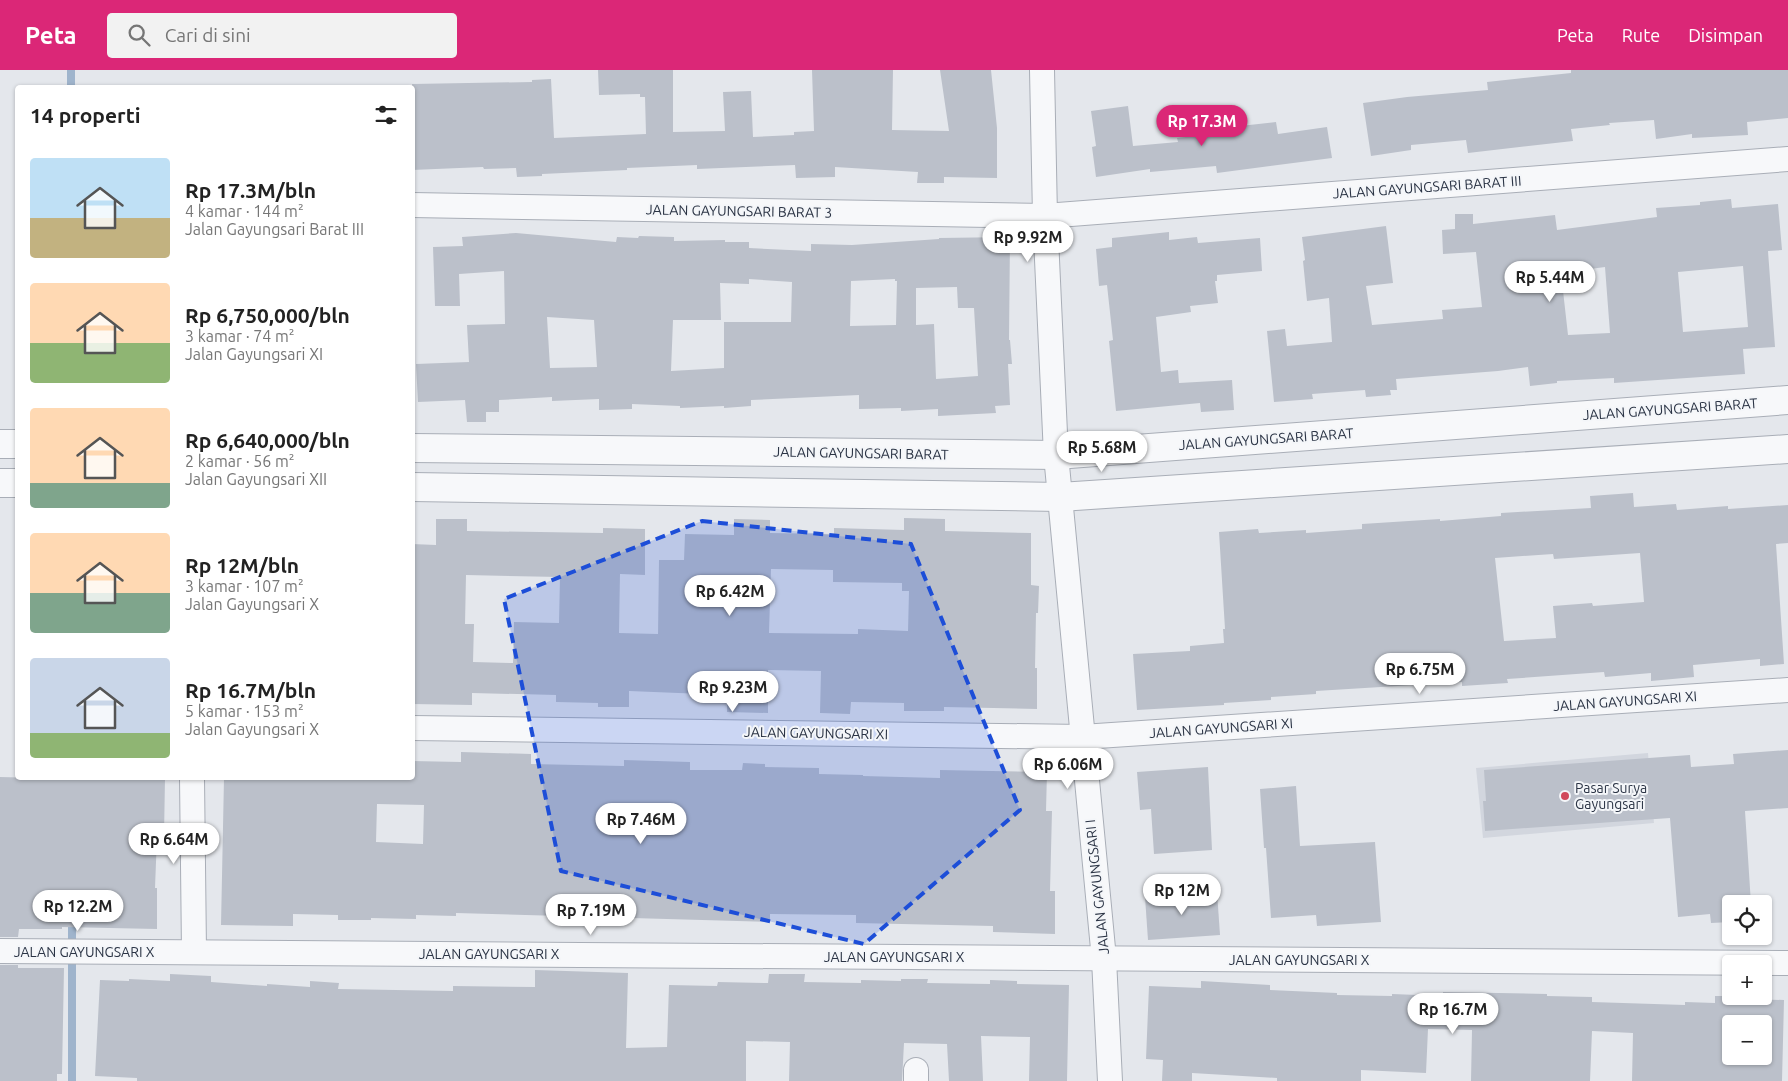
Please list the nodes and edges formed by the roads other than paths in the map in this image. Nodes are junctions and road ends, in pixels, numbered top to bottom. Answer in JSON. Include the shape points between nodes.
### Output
{"nodes":[{"id":1,"x":1042,"y":70,"type":"edge"},
{"id":2,"x":1788,"y":159,"type":"edge"},
{"id":3,"x":415,"y":205,"type":"edge"},
{"id":4,"x":1055,"y":216,"type":"junction"},
{"id":5,"x":1788,"y":400,"type":"edge"},
{"id":6,"x":0,"y":444,"type":"edge"},
{"id":7,"x":15,"y":444,"type":"edge"},
{"id":8,"x":415,"y":448,"type":"edge"},
{"id":9,"x":1788,"y":449,"type":"edge"},
{"id":10,"x":1056,"y":455,"type":"junction"},
{"id":11,"x":0,"y":483,"type":"edge"},
{"id":12,"x":15,"y":484,"type":"edge"},
{"id":13,"x":415,"y":487,"type":"edge"},
{"id":14,"x":1060,"y":497,"type":"junction"},
{"id":15,"x":1788,"y":690,"type":"edge"},
{"id":16,"x":415,"y":728,"type":"edge"},
{"id":17,"x":1082,"y":737,"type":"junction"},
{"id":18,"x":192,"y":780,"type":"edge"},
{"id":19,"x":0,"y":951,"type":"edge"},
{"id":20,"x":194,"y":952,"type":"junction"},
{"id":21,"x":1104,"y":959,"type":"junction"},
{"id":22,"x":1788,"y":963,"type":"edge"},
{"id":23,"x":1110,"y":1081,"type":"edge"}],
"edges":[{"from":1,"to":4,"type":"street"},
{"from":2,"to":4,"type":"street","name":"JALAN GAYUNGSARI BARAT III"},
{"from":3,"to":4,"type":"street","name":"JALAN GAYUNGSARI BARAT 3"},
{"from":4,"to":10,"type":"street"},
{"from":5,"to":10,"type":"street","name":"JALAN GAYUNGSARI BARAT"},
{"from":6,"to":7,"type":"street"},
{"from":8,"to":10,"type":"street","name":"JALAN GAYUNGSARI BARAT"},
{"from":9,"to":14,"type":"street"},
{"from":10,"to":14,"type":"street","name":"JALAN GAYUNGSARI I"},
{"from":11,"to":12,"type":"street"},
{"from":13,"to":14,"type":"street"},
{"from":14,"to":17,"type":"street","name":"JALAN GAYUNGSARI I"},
{"from":15,"to":17,"type":"street","name":"JALAN GAYUNGSARI XI"},
{"from":16,"to":17,"type":"street","name":"JALAN GAYUNGSARI XI"},
{"from":17,"to":21,"type":"street","name":"JALAN GAYUNGSARI I"},
{"from":18,"to":20,"type":"street"},
{"from":19,"to":20,"type":"street","name":"JALAN GAYUNGSARI X"},
{"from":20,"to":21,"type":"street","name":"JALAN GAYUNGSARI X"},
{"from":21,"to":22,"type":"street","name":"JALAN GAYUNGSARI X"},
{"from":21,"to":23,"type":"street","name":"JALAN GAYUNGSARI I"}]}
